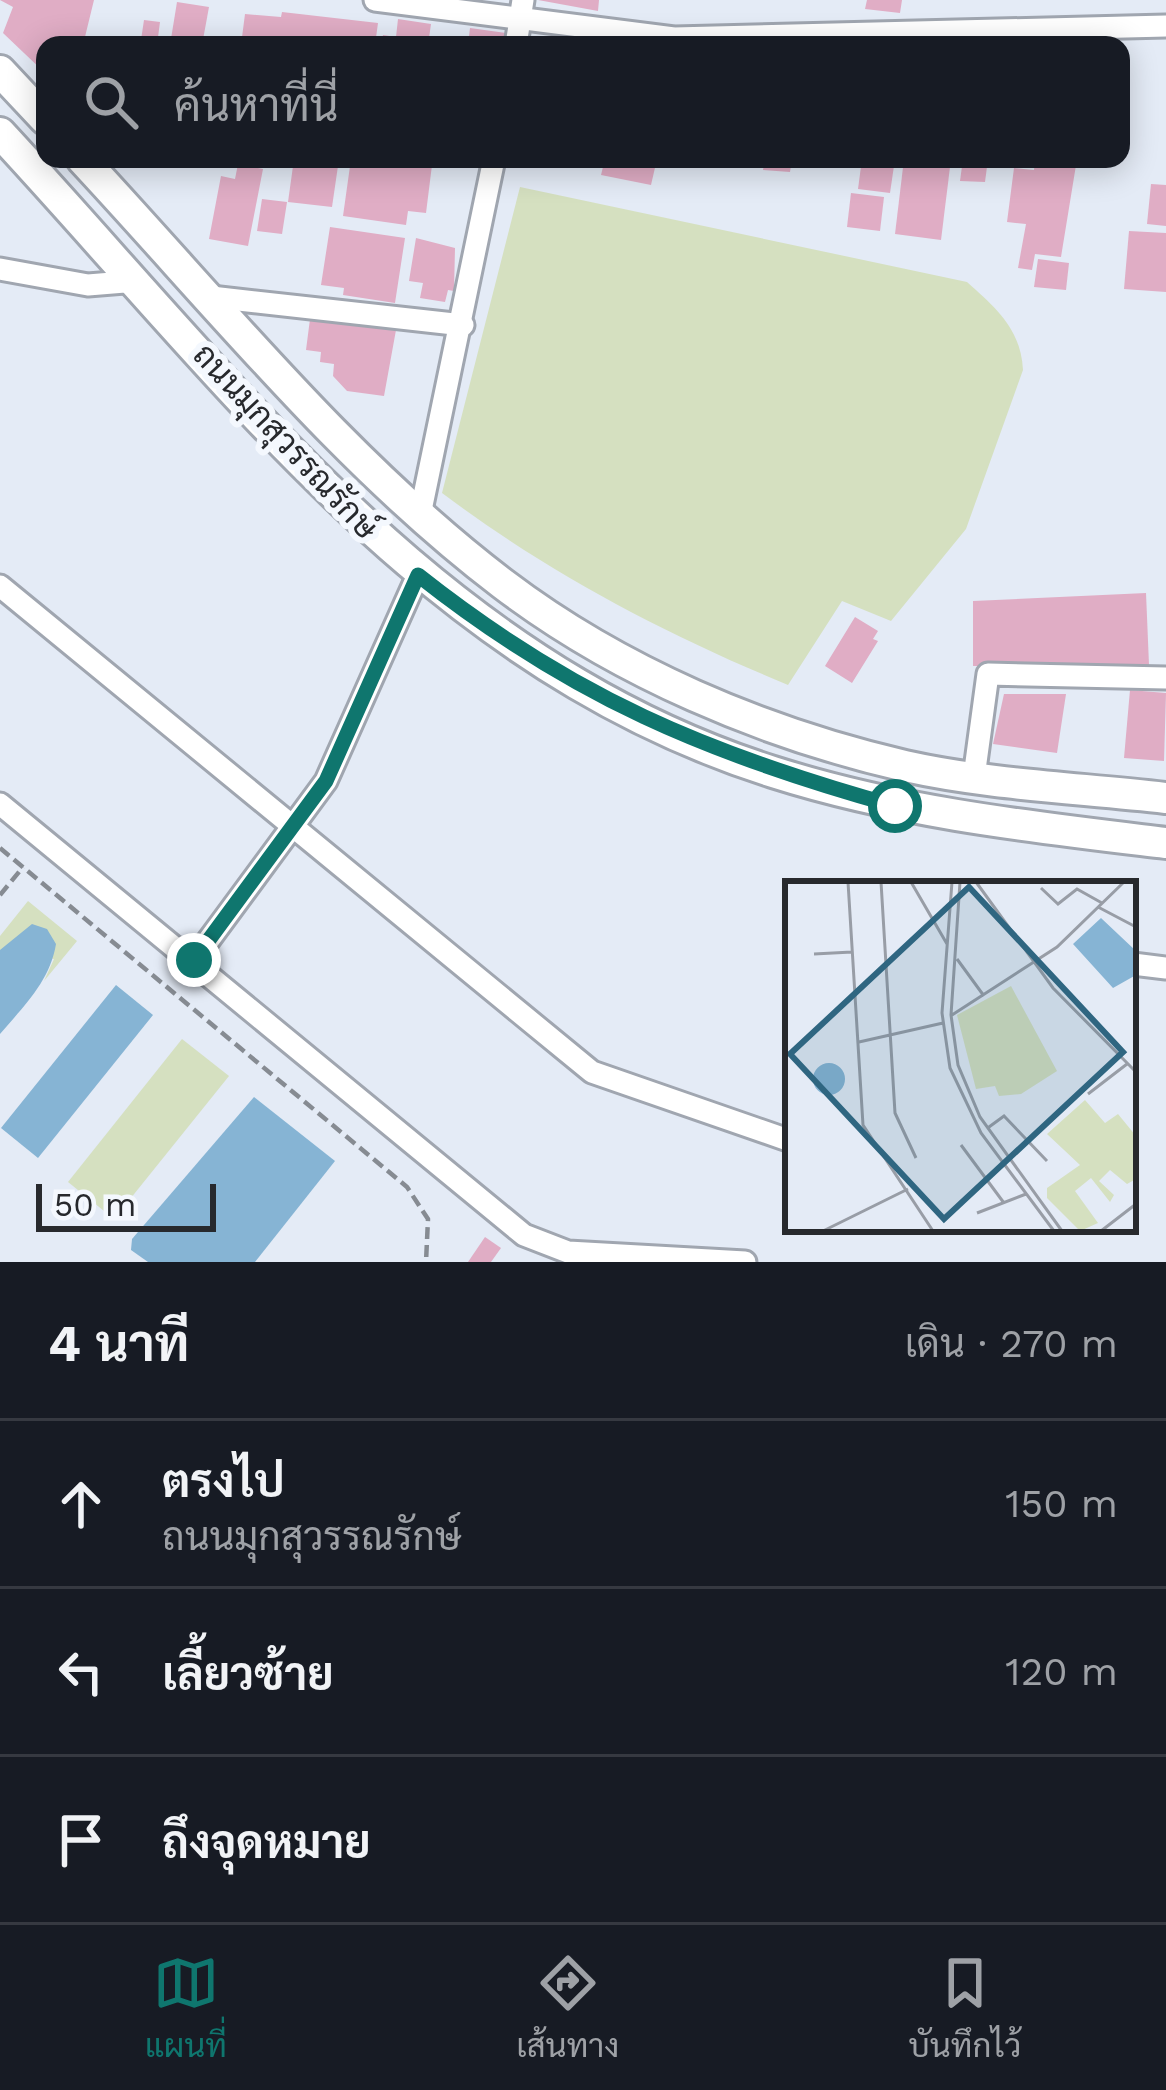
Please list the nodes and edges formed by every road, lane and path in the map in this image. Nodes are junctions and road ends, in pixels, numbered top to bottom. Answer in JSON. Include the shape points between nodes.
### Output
{"nodes":[{"id":1,"x":375,"y":0,"type":"edge"},
{"id":2,"x":522,"y":9,"type":"edge"},
{"id":3,"x":1166,"y":26,"type":"edge"},
{"id":4,"x":664,"y":36,"type":"edge"},
{"id":5,"x":756,"y":36,"type":"edge"},
{"id":6,"x":0,"y":71,"type":"edge"},
{"id":7,"x":36,"y":110,"type":"edge"},
{"id":8,"x":36,"y":118,"type":"edge"},
{"id":9,"x":3,"y":136,"type":"edge"},
{"id":10,"x":90,"y":168,"type":"edge"},
{"id":11,"x":492,"y":168,"type":"edge"},
{"id":12,"x":0,"y":269,"type":"edge"},
{"id":13,"x":137,"y":281,"type":"junction"},
{"id":14,"x":211,"y":297,"type":"junction"},
{"id":15,"x":463,"y":325,"type":"junction"},
{"id":16,"x":420,"y":515,"type":"junction"},
{"id":17,"x":418,"y":575,"type":"junction"},
{"id":18,"x":0,"y":586,"type":"edge"},
{"id":19,"x":1166,"y":678,"type":"edge"},
{"id":20,"x":974,"y":776,"type":"junction"},
{"id":21,"x":1166,"y":798,"type":"edge"},
{"id":22,"x":0,"y":804,"type":"edge"},
{"id":23,"x":296,"y":829,"type":"junction"},
{"id":24,"x":1166,"y":842,"type":"edge"},
{"id":25,"x":0,"y":848,"type":"edge"},
{"id":26,"x":23,"y":867,"type":"junction"},
{"id":27,"x":0,"y":895,"type":"edge"},
{"id":28,"x":194,"y":960,"type":"junction"},
{"id":29,"x":1136,"y":964,"type":"edge"},
{"id":30,"x":1166,"y":968,"type":"edge"},
{"id":31,"x":785,"y":1140,"type":"edge"},
{"id":32,"x":426,"y":1262,"type":"edge"},
{"id":33,"x":745,"y":1262,"type":"edge"}],
"edges":[{"from":1,"to":2,"type":"street"},
{"from":2,"to":4,"type":"street"},
{"from":3,"to":5,"type":"street"},
{"from":6,"to":7,"type":"main road"},
{"from":8,"to":9,"type":"main road"},
{"from":9,"to":13,"type":"main road","name":"ถนนมุกสุวรรณรักษ์"},
{"from":10,"to":14,"type":"main road","name":"ถนนมุกสุวรรณรักษ์"},
{"from":11,"to":15,"type":"street"},
{"from":12,"to":13,"type":"street","via":[[88,285]]},
{"from":13,"to":17,"type":"main road","name":"ถนนมุกสุวรรณรักษ์"},
{"from":14,"to":15,"type":"street"},
{"from":14,"to":16,"type":"main road","name":"ถนนมุกสุวรรณรักษ์"},
{"from":15,"to":16,"type":"street"},
{"from":16,"to":20,"type":"main road","name":"ถนนมุกสุวรรณรักษ์","via":[[559,623],[710,702],[906,766]]},
{"from":17,"to":23,"type":"street","via":[[349,739]]},
{"from":17,"to":24,"type":"main road","name":"ถนนมุกสุวรรณรักษ์","via":[[535,661],[617,707],[772,772],[970,820]]},
{"from":18,"to":23,"type":"street"},
{"from":19,"to":20,"type":"street","via":[[988,674]]},
{"from":20,"to":21,"type":"main road","name":"ถนนมุกสุวรรณรักษ์"},
{"from":22,"to":28,"type":"street"},
{"from":23,"to":28,"type":"street"},
{"from":23,"to":31,"type":"street","via":[[592,1072]]},
{"from":25,"to":26,"type":"path"},
{"from":26,"to":27,"type":"path"},
{"from":26,"to":32,"type":"path","via":[[407,1187],[428,1219]]},
{"from":28,"to":33,"type":"street","via":[[524,1235],[568,1252]]},
{"from":29,"to":30,"type":"street"}]}
